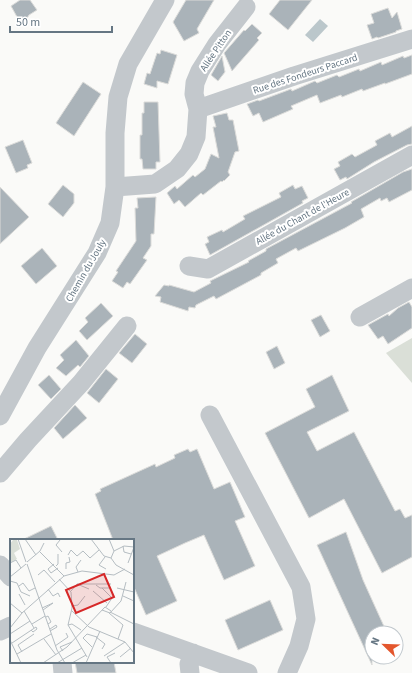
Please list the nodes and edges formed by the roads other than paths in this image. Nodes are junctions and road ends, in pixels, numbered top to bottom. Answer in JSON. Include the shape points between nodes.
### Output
{"nodes":[{"id":1,"x":165,"y":0,"type":"edge"},
{"id":2,"x":246,"y":7,"type":"dead end"},
{"id":3,"x":412,"y":38,"type":"edge"},
{"id":4,"x":198,"y":109,"type":"junction"},
{"id":5,"x":412,"y":155,"type":"edge"},
{"id":6,"x":115,"y":187,"type":"junction"},
{"id":7,"x":189,"y":266,"type":"dead end"},
{"id":8,"x":412,"y":288,"type":"edge"},
{"id":9,"x":360,"y":317,"type":"dead end"},
{"id":10,"x":127,"y":326,"type":"dead end"},
{"id":11,"x":210,"y":415,"type":"dead end"},
{"id":12,"x":0,"y":416,"type":"edge"},
{"id":13,"x":0,"y":473,"type":"edge"},
{"id":14,"x":0,"y":565,"type":"edge"},
{"id":15,"x":10,"y":576,"type":"edge"},
{"id":16,"x":10,"y":626,"type":"edge"},
{"id":17,"x":0,"y":631,"type":"edge"},
{"id":18,"x":134,"y":632,"type":"edge"},
{"id":19,"x":193,"y":653,"type":"junction"},
{"id":20,"x":62,"y":663,"type":"edge"},
{"id":21,"x":63,"y":673,"type":"edge"},
{"id":22,"x":190,"y":673,"type":"edge"},
{"id":23,"x":248,"y":673,"type":"edge"},
{"id":24,"x":287,"y":673,"type":"edge"}],
"edges":[{"from":1,"to":6,"type":"street","name":"Chemin du Jouly","via":[[128,64],[118,97]]},
{"from":2,"to":4,"type":"street","name":"Allée Pitton","via":[[200,71],[194,94]]},
{"from":3,"to":4,"type":"street","name":"Rue des Fondeurs Paccard"},
{"from":4,"to":6,"type":"street","name":"Allée Pitton","via":[[196,137],[189,154],[177,169],[155,184]]},
{"from":5,"to":7,"type":"street","name":"Allée du Chant de l'Heure","via":[[208,268]]},
{"from":6,"to":12,"type":"street","name":"Chemin du Jouly","via":[[110,223],[97,253],[37,348]]},
{"from":8,"to":9,"type":"street"},
{"from":10,"to":13,"type":"street","via":[[81,383]]},
{"from":11,"to":24,"type":"street","via":[[301,587],[306,619],[299,646]]},
{"from":14,"to":15,"type":"street"},
{"from":16,"to":17,"type":"street"},
{"from":18,"to":19,"type":"street"},
{"from":19,"to":22,"type":"street","via":[[189,664]]},
{"from":19,"to":23,"type":"street"},
{"from":20,"to":21,"type":"street"}]}
